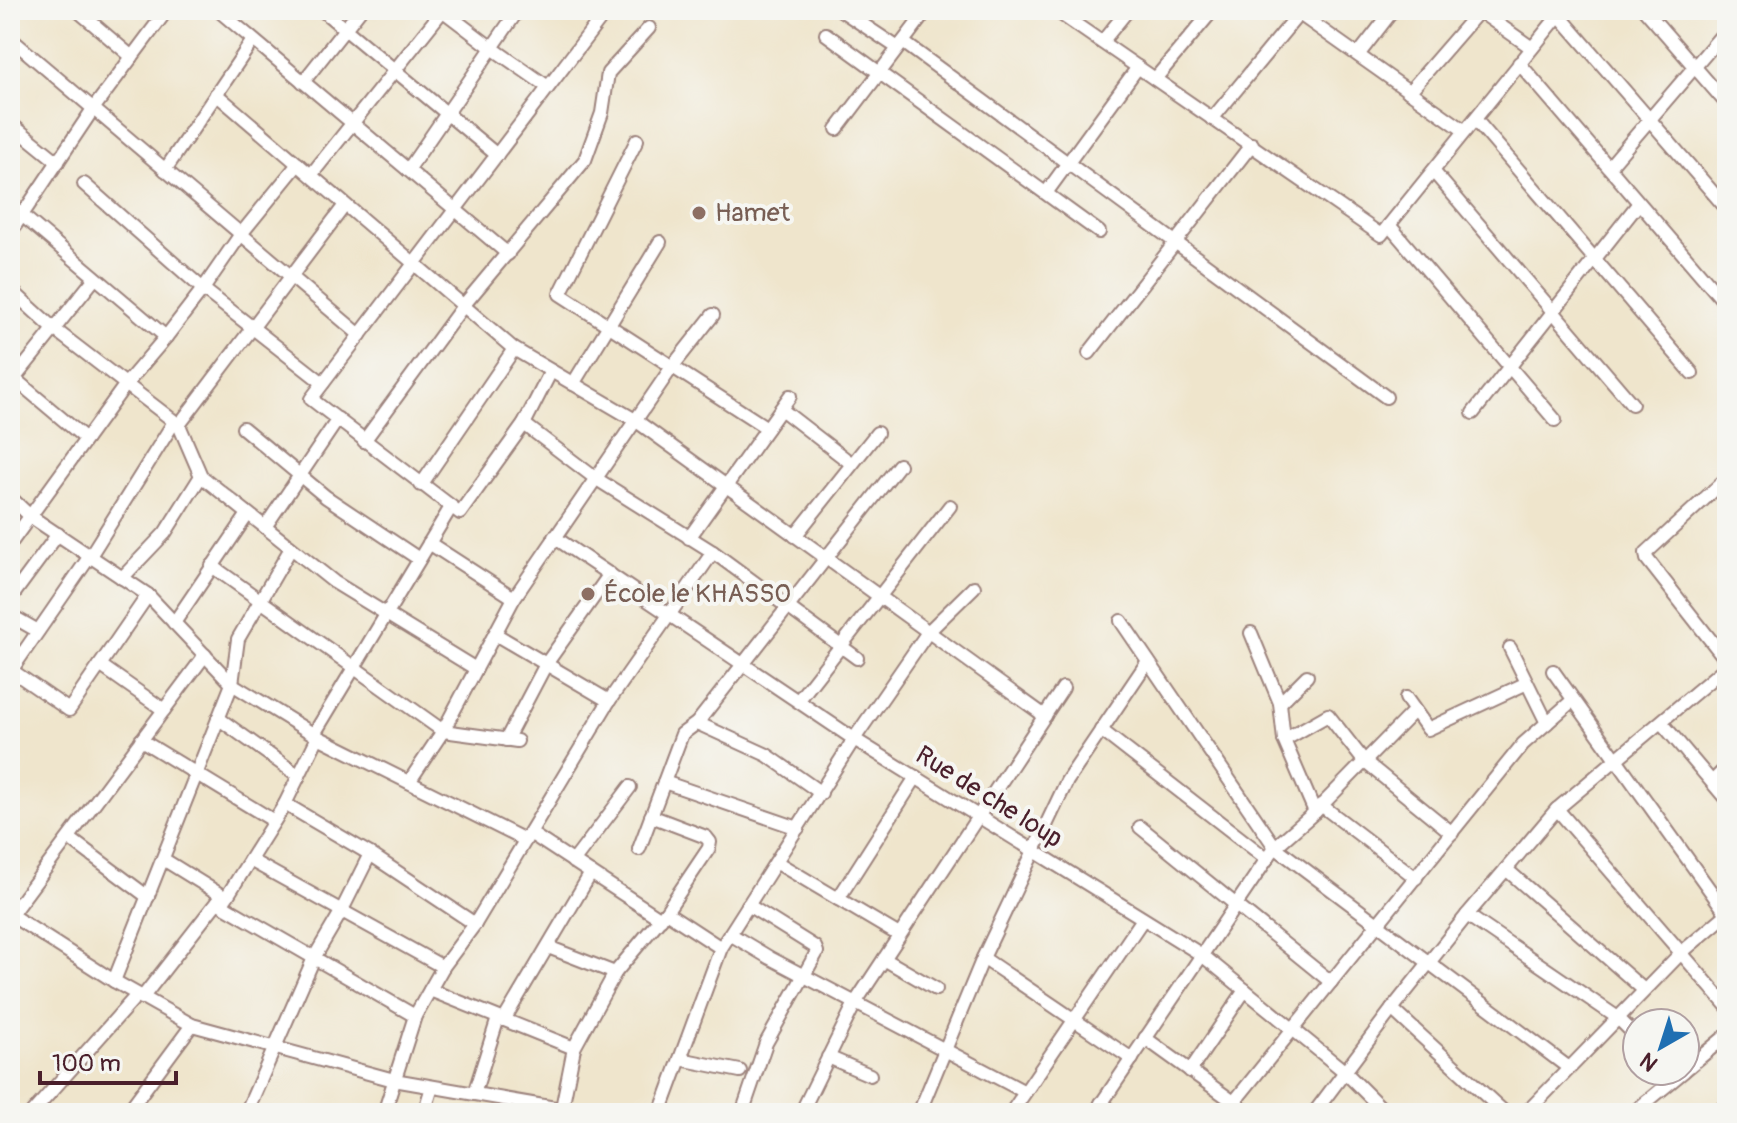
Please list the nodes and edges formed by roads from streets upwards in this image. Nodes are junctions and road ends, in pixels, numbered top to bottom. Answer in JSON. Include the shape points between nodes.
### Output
{"nodes":[{"id":1,"x":77,"y":10,"type":"edge"},
{"id":2,"x":167,"y":10,"type":"edge"},
{"id":3,"x":218,"y":10,"type":"edge"},
{"id":4,"x":322,"y":10,"type":"edge"},
{"id":5,"x":360,"y":10,"type":"edge"},
{"id":6,"x":443,"y":10,"type":"edge"},
{"id":7,"x":518,"y":10,"type":"edge"},
{"id":8,"x":607,"y":10,"type":"edge"},
{"id":9,"x":841,"y":10,"type":"edge"},
{"id":10,"x":927,"y":10,"type":"edge"},
{"id":11,"x":1055,"y":10,"type":"edge"},
{"id":12,"x":1128,"y":10,"type":"edge"},
{"id":13,"x":1213,"y":10,"type":"edge"},
{"id":14,"x":1393,"y":10,"type":"edge"},
{"id":15,"x":1479,"y":10,"type":"edge"},
{"id":16,"x":1645,"y":10,"type":"edge"},
{"id":17,"x":1299,"y":11,"type":"edge"},
{"id":18,"x":1561,"y":12,"type":"edge"},
{"id":19,"x":649,"y":28,"type":"dead end"},
{"id":20,"x":345,"y":29,"type":"junction"},
{"id":21,"x":1727,"y":29,"type":"edge"},
{"id":22,"x":826,"y":34,"type":"dead end"},
{"id":23,"x":10,"y":38,"type":"edge"},
{"id":24,"x":253,"y":40,"type":"junction"},
{"id":25,"x":1102,"y":42,"type":"junction"},
{"id":26,"x":901,"y":45,"type":"junction"},
{"id":27,"x":492,"y":48,"type":"junction"},
{"id":28,"x":1532,"y":48,"type":"junction"},
{"id":29,"x":1358,"y":55,"type":"junction"},
{"id":30,"x":132,"y":57,"type":"junction"},
{"id":31,"x":1519,"y":63,"type":"junction"},
{"id":32,"x":1138,"y":67,"type":"junction"},
{"id":33,"x":1694,"y":67,"type":"junction"},
{"id":34,"x":395,"y":71,"type":"junction"},
{"id":35,"x":880,"y":73,"type":"junction"},
{"id":36,"x":1155,"y":79,"type":"junction"},
{"id":37,"x":303,"y":82,"type":"junction"},
{"id":38,"x":548,"y":87,"type":"junction"},
{"id":39,"x":1409,"y":92,"type":"junction"},
{"id":40,"x":216,"y":94,"type":"junction"},
{"id":41,"x":1727,"y":104,"type":"edge"},
{"id":42,"x":93,"y":109,"type":"junction"},
{"id":43,"x":447,"y":114,"type":"junction"},
{"id":44,"x":1212,"y":119,"type":"junction"},
{"id":45,"x":1475,"y":119,"type":"junction"},
{"id":46,"x":1650,"y":120,"type":"junction"},
{"id":47,"x":10,"y":123,"type":"edge"},
{"id":48,"x":352,"y":123,"type":"junction"},
{"id":49,"x":837,"y":129,"type":"dead end"},
{"id":50,"x":1465,"y":131,"type":"junction"},
{"id":51,"x":637,"y":140,"type":"dead end"},
{"id":52,"x":1252,"y":144,"type":"junction"},
{"id":53,"x":497,"y":155,"type":"junction"},
{"id":54,"x":58,"y":162,"type":"junction"},
{"id":55,"x":1068,"y":163,"type":"junction"},
{"id":56,"x":298,"y":164,"type":"junction"},
{"id":57,"x":1609,"y":167,"type":"junction"},
{"id":58,"x":165,"y":170,"type":"junction"},
{"id":59,"x":408,"y":170,"type":"junction"},
{"id":60,"x":1433,"y":171,"type":"junction"},
{"id":61,"x":311,"y":175,"type":"junction"},
{"id":62,"x":84,"y":184,"type":"dead end"},
{"id":63,"x":1046,"y":193,"type":"junction"},
{"id":64,"x":1639,"y":203,"type":"junction"},
{"id":65,"x":10,"y":205,"type":"edge"},
{"id":66,"x":345,"y":205,"type":"junction"},
{"id":67,"x":1727,"y":209,"type":"edge"},
{"id":68,"x":455,"y":210,"type":"junction"},
{"id":69,"x":21,"y":216,"type":"junction"},
{"id":70,"x":1389,"y":225,"type":"junction"},
{"id":71,"x":1099,"y":232,"type":"dead end"},
{"id":72,"x":10,"y":233,"type":"edge"},
{"id":73,"x":241,"y":234,"type":"junction"},
{"id":74,"x":660,"y":242,"type":"dead end"},
{"id":75,"x":1176,"y":242,"type":"junction"},
{"id":76,"x":508,"y":254,"type":"junction"},
{"id":77,"x":1595,"y":259,"type":"junction"},
{"id":78,"x":413,"y":263,"type":"junction"},
{"id":79,"x":291,"y":277,"type":"junction"},
{"id":80,"x":95,"y":278,"type":"junction"},
{"id":81,"x":10,"y":289,"type":"edge"},
{"id":82,"x":203,"y":289,"type":"junction"},
{"id":83,"x":1727,"y":305,"type":"edge"},
{"id":84,"x":463,"y":306,"type":"junction"},
{"id":85,"x":1553,"y":312,"type":"junction"},
{"id":86,"x":713,"y":315,"type":"dead end"},
{"id":87,"x":609,"y":326,"type":"junction"},
{"id":88,"x":253,"y":327,"type":"junction"},
{"id":89,"x":54,"y":329,"type":"junction"},
{"id":90,"x":360,"y":335,"type":"junction"},
{"id":91,"x":166,"y":337,"type":"junction"},
{"id":92,"x":514,"y":349,"type":"junction"},
{"id":93,"x":1089,"y":353,"type":"dead end"},
{"id":94,"x":1510,"y":366,"type":"junction"},
{"id":95,"x":672,"y":367,"type":"junction"},
{"id":96,"x":551,"y":371,"type":"junction"},
{"id":97,"x":1692,"y":373,"type":"dead end"},
{"id":98,"x":11,"y":379,"type":"edge"},
{"id":99,"x":323,"y":383,"type":"junction"},
{"id":100,"x":126,"y":384,"type":"junction"},
{"id":101,"x":573,"y":384,"type":"junction"},
{"id":102,"x":790,"y":396,"type":"dead end"},
{"id":103,"x":1386,"y":397,"type":"dead end"},
{"id":104,"x":1632,"y":404,"type":"dead end"},
{"id":105,"x":781,"y":409,"type":"junction"},
{"id":106,"x":1473,"y":413,"type":"dead end"},
{"id":107,"x":338,"y":419,"type":"junction"},
{"id":108,"x":635,"y":420,"type":"junction"},
{"id":109,"x":1555,"y":420,"type":"dead end"},
{"id":110,"x":177,"y":424,"type":"junction"},
{"id":111,"x":524,"y":424,"type":"junction"},
{"id":112,"x":243,"y":428,"type":"dead end"},
{"id":113,"x":767,"y":428,"type":"junction"},
{"id":114,"x":877,"y":433,"type":"dead end"},
{"id":115,"x":86,"y":439,"type":"junction"},
{"id":116,"x":364,"y":441,"type":"junction"},
{"id":117,"x":852,"y":464,"type":"junction"},
{"id":118,"x":899,"y":465,"type":"dead end"},
{"id":119,"x":300,"y":475,"type":"junction"},
{"id":120,"x":201,"y":476,"type":"junction"},
{"id":121,"x":595,"y":478,"type":"junction"},
{"id":122,"x":1727,"y":478,"type":"edge"},
{"id":123,"x":421,"y":485,"type":"junction"},
{"id":124,"x":727,"y":486,"type":"junction"},
{"id":125,"x":10,"y":497,"type":"edge"},
{"id":126,"x":950,"y":506,"type":"dead end"},
{"id":127,"x":451,"y":507,"type":"junction"},
{"id":128,"x":248,"y":514,"type":"junction"},
{"id":129,"x":30,"y":516,"type":"junction"},
{"id":130,"x":265,"y":527,"type":"junction"},
{"id":131,"x":58,"y":534,"type":"junction"},
{"id":132,"x":795,"y":536,"type":"junction"},
{"id":133,"x":554,"y":537,"type":"junction"},
{"id":134,"x":689,"y":538,"type":"junction"},
{"id":135,"x":429,"y":543,"type":"junction"},
{"id":136,"x":10,"y":544,"type":"edge"},
{"id":137,"x":291,"y":548,"type":"junction"},
{"id":138,"x":713,"y":552,"type":"junction"},
{"id":139,"x":90,"y":556,"type":"junction"},
{"id":140,"x":826,"y":558,"type":"junction"},
{"id":141,"x":419,"y":559,"type":"junction"},
{"id":142,"x":212,"y":566,"type":"junction"},
{"id":143,"x":610,"y":574,"type":"junction"},
{"id":144,"x":122,"y":578,"type":"junction"},
{"id":145,"x":974,"y":587,"type":"dead end"},
{"id":146,"x":148,"y":595,"type":"junction"},
{"id":147,"x":878,"y":596,"type":"junction"},
{"id":148,"x":514,"y":598,"type":"junction"},
{"id":149,"x":10,"y":599,"type":"edge"},
{"id":150,"x":260,"y":599,"type":"junction"},
{"id":151,"x":788,"y":607,"type":"junction"},
{"id":152,"x":385,"y":614,"type":"junction"},
{"id":153,"x":669,"y":614,"type":"junction"},
{"id":154,"x":10,"y":615,"type":"edge"},
{"id":155,"x":1121,"y":621,"type":"dead end"},
{"id":156,"x":174,"y":623,"type":"junction"},
{"id":157,"x":38,"y":631,"type":"junction"},
{"id":158,"x":928,"y":632,"type":"junction"},
{"id":159,"x":1251,"y":633,"type":"dead end"},
{"id":160,"x":495,"y":634,"type":"junction"},
{"id":161,"x":841,"y":646,"type":"junction"},
{"id":162,"x":1510,"y":648,"type":"dead end"},
{"id":163,"x":205,"y":655,"type":"junction"},
{"id":164,"x":857,"y":658,"type":"dead end"},
{"id":165,"x":1148,"y":661,"type":"junction"},
{"id":166,"x":546,"y":664,"type":"junction"},
{"id":167,"x":743,"y":664,"type":"junction"},
{"id":168,"x":1727,"y":664,"type":"edge"},
{"id":169,"x":100,"y":665,"type":"junction"},
{"id":170,"x":353,"y":667,"type":"junction"},
{"id":171,"x":476,"y":669,"type":"junction"},
{"id":172,"x":11,"y":671,"type":"edge"},
{"id":173,"x":1553,"y":671,"type":"dead end"},
{"id":174,"x":1307,"y":676,"type":"dead end"},
{"id":175,"x":1527,"y":683,"type":"junction"},
{"id":176,"x":232,"y":684,"type":"junction"},
{"id":177,"x":1063,"y":688,"type":"dead end"},
{"id":178,"x":1406,"y":698,"type":"dead end"},
{"id":179,"x":1573,"y":700,"type":"junction"},
{"id":180,"x":609,"y":701,"type":"junction"},
{"id":181,"x":798,"y":701,"type":"junction"},
{"id":182,"x":1280,"y":703,"type":"junction"},
{"id":183,"x":164,"y":710,"type":"junction"},
{"id":184,"x":1414,"y":711,"type":"junction"},
{"id":185,"x":1045,"y":716,"type":"junction"},
{"id":186,"x":218,"y":718,"type":"junction"},
{"id":187,"x":1661,"y":722,"type":"junction"},
{"id":188,"x":697,"y":723,"type":"junction"},
{"id":189,"x":1547,"y":723,"type":"junction"},
{"id":190,"x":1101,"y":730,"type":"junction"},
{"id":191,"x":443,"y":731,"type":"junction"},
{"id":192,"x":316,"y":735,"type":"junction"},
{"id":193,"x":854,"y":739,"type":"junction"},
{"id":194,"x":141,"y":740,"type":"junction"},
{"id":195,"x":1284,"y":740,"type":"junction"},
{"id":196,"x":1616,"y":760,"type":"junction"},
{"id":197,"x":1364,"y":761,"type":"junction"},
{"id":198,"x":1727,"y":767,"type":"edge"},
{"id":199,"x":196,"y":773,"type":"junction"},
{"id":200,"x":299,"y":776,"type":"junction"},
{"id":201,"x":916,"y":777,"type":"junction"},
{"id":202,"x":409,"y":782,"type":"junction"},
{"id":203,"x":664,"y":782,"type":"junction"},
{"id":204,"x":1712,"y":782,"type":"junction"},
{"id":205,"x":630,"y":787,"type":"dead end"},
{"id":206,"x":821,"y":793,"type":"junction"},
{"id":207,"x":1727,"y":800,"type":"edge"},
{"id":208,"x":285,"y":804,"type":"junction"},
{"id":209,"x":1318,"y":808,"type":"junction"},
{"id":210,"x":1557,"y":809,"type":"junction"},
{"id":211,"x":651,"y":816,"type":"junction"},
{"id":212,"x":978,"y":816,"type":"junction"},
{"id":213,"x":274,"y":821,"type":"junction"},
{"id":214,"x":1140,"y":827,"type":"dead end"},
{"id":215,"x":798,"y":828,"type":"junction"},
{"id":216,"x":1452,"y":833,"type":"junction"},
{"id":217,"x":528,"y":837,"type":"junction"},
{"id":218,"x":69,"y":838,"type":"junction"},
{"id":219,"x":1275,"y":847,"type":"junction"},
{"id":220,"x":639,"y":849,"type":"dead end"},
{"id":221,"x":1034,"y":851,"type":"junction"},
{"id":222,"x":370,"y":854,"type":"junction"},
{"id":223,"x":163,"y":859,"type":"junction"},
{"id":224,"x":1267,"y":859,"type":"junction"},
{"id":225,"x":250,"y":860,"type":"junction"},
{"id":226,"x":573,"y":862,"type":"junction"},
{"id":227,"x":776,"y":862,"type":"junction"},
{"id":228,"x":1506,"y":869,"type":"junction"},
{"id":229,"x":591,"y":873,"type":"junction"},
{"id":230,"x":1416,"y":878,"type":"junction"},
{"id":231,"x":148,"y":897,"type":"junction"},
{"id":232,"x":219,"y":899,"type":"junction"},
{"id":233,"x":838,"y":899,"type":"junction"},
{"id":234,"x":748,"y":905,"type":"junction"},
{"id":235,"x":1236,"y":905,"type":"junction"},
{"id":236,"x":341,"y":912,"type":"junction"},
{"id":237,"x":1727,"y":914,"type":"edge"},
{"id":238,"x":663,"y":915,"type":"junction"},
{"id":239,"x":1467,"y":915,"type":"junction"},
{"id":240,"x":11,"y":916,"type":"edge"},
{"id":241,"x":1143,"y":919,"type":"junction"},
{"id":242,"x":475,"y":924,"type":"junction"},
{"id":243,"x":1377,"y":925,"type":"junction"},
{"id":244,"x":730,"y":934,"type":"junction"},
{"id":245,"x":899,"y":935,"type":"junction"},
{"id":246,"x":548,"y":947,"type":"junction"},
{"id":247,"x":721,"y":948,"type":"junction"},
{"id":248,"x":1681,"y":953,"type":"junction"},
{"id":249,"x":1202,"y":955,"type":"junction"},
{"id":250,"x":314,"y":958,"type":"junction"},
{"id":251,"x":983,"y":958,"type":"junction"},
{"id":252,"x":884,"y":959,"type":"junction"},
{"id":253,"x":1429,"y":965,"type":"junction"},
{"id":254,"x":443,"y":967,"type":"junction"},
{"id":255,"x":615,"y":973,"type":"junction"},
{"id":256,"x":804,"y":976,"type":"junction"},
{"id":257,"x":114,"y":981,"type":"junction"},
{"id":258,"x":1331,"y":982,"type":"junction"},
{"id":259,"x":936,"y":989,"type":"dead end"},
{"id":260,"x":430,"y":990,"type":"junction"},
{"id":261,"x":1245,"y":990,"type":"junction"},
{"id":262,"x":1644,"y":990,"type":"junction"},
{"id":263,"x":140,"y":997,"type":"junction"},
{"id":264,"x":855,"y":1003,"type":"junction"},
{"id":265,"x":1727,"y":1006,"type":"edge"},
{"id":266,"x":1392,"y":1009,"type":"junction"},
{"id":267,"x":415,"y":1016,"type":"junction"},
{"id":268,"x":1618,"y":1018,"type":"junction"},
{"id":269,"x":501,"y":1019,"type":"junction"},
{"id":270,"x":1073,"y":1021,"type":"junction"},
{"id":271,"x":1621,"y":1021,"type":"edge"},
{"id":272,"x":192,"y":1025,"type":"junction"},
{"id":273,"x":1293,"y":1029,"type":"junction"},
{"id":274,"x":1727,"y":1035,"type":"edge"},
{"id":275,"x":1145,"y":1038,"type":"junction"},
{"id":276,"x":275,"y":1048,"type":"junction"},
{"id":277,"x":574,"y":1048,"type":"junction"},
{"id":278,"x":943,"y":1050,"type":"junction"},
{"id":279,"x":1701,"y":1055,"type":"edge"},
{"id":280,"x":828,"y":1057,"type":"junction"},
{"id":281,"x":680,"y":1059,"type":"junction"},
{"id":282,"x":1132,"y":1059,"type":"junction"},
{"id":283,"x":1569,"y":1068,"type":"junction"},
{"id":284,"x":740,"y":1071,"type":"dead end"},
{"id":285,"x":1190,"y":1071,"type":"junction"},
{"id":286,"x":1344,"y":1071,"type":"junction"},
{"id":287,"x":870,"y":1075,"type":"dead end"},
{"id":288,"x":394,"y":1080,"type":"junction"},
{"id":289,"x":432,"y":1087,"type":"junction"},
{"id":290,"x":1662,"y":1087,"type":"edge"},
{"id":291,"x":1025,"y":1092,"type":"junction"},
{"id":292,"x":474,"y":1094,"type":"junction"},
{"id":293,"x":1727,"y":1104,"type":"edge"},
{"id":294,"x":1098,"y":1108,"type":"edge"},
{"id":295,"x":1238,"y":1108,"type":"edge"},
{"id":296,"x":561,"y":1111,"type":"edge"},
{"id":297,"x":32,"y":1113,"type":"edge"},
{"id":298,"x":127,"y":1113,"type":"edge"},
{"id":299,"x":246,"y":1113,"type":"edge"},
{"id":300,"x":384,"y":1113,"type":"edge"},
{"id":301,"x":424,"y":1113,"type":"edge"},
{"id":302,"x":603,"y":1113,"type":"edge"},
{"id":303,"x":660,"y":1113,"type":"edge"},
{"id":304,"x":742,"y":1113,"type":"edge"},
{"id":305,"x":801,"y":1113,"type":"edge"},
{"id":306,"x":919,"y":1113,"type":"edge"},
{"id":307,"x":1011,"y":1113,"type":"edge"},
{"id":308,"x":1115,"y":1113,"type":"edge"},
{"id":309,"x":1314,"y":1113,"type":"edge"},
{"id":310,"x":1386,"y":1113,"type":"edge"},
{"id":311,"x":1505,"y":1113,"type":"edge"},
{"id":312,"x":1526,"y":1113,"type":"edge"},
{"id":313,"x":1633,"y":1113,"type":"edge"},
{"id":314,"x":1717,"y":1113,"type":"edge"}],
"edges":[{"from":1,"to":30,"type":"street"},
{"from":2,"to":30,"type":"street"},
{"from":3,"to":24,"type":"street"},
{"from":4,"to":20,"type":"street"},
{"from":5,"to":20,"type":"street"},
{"from":6,"to":27,"type":"street"},
{"from":6,"to":34,"type":"street"},
{"from":7,"to":27,"type":"street"},
{"from":8,"to":38,"type":"street"},
{"from":9,"to":26,"type":"street"},
{"from":10,"to":26,"type":"street"},
{"from":11,"to":25,"type":"street"},
{"from":12,"to":25,"type":"street"},
{"from":13,"to":36,"type":"street"},
{"from":14,"to":29,"type":"street"},
{"from":15,"to":28,"type":"street"},
{"from":15,"to":39,"type":"street"},
{"from":16,"to":33,"type":"street"},
{"from":17,"to":29,"type":"street"},
{"from":17,"to":44,"type":"street"},
{"from":18,"to":28,"type":"street"},
{"from":18,"to":46,"type":"street"},
{"from":19,"to":76,"type":"street","via":[[608,73],[602,113],[585,160]]},
{"from":20,"to":34,"type":"street"},
{"from":20,"to":37,"type":"street"},
{"from":21,"to":33,"type":"street"},
{"from":22,"to":35,"type":"street"},
{"from":23,"to":42,"type":"street"},
{"from":24,"to":37,"type":"street"},
{"from":24,"to":40,"type":"street"},
{"from":25,"to":32,"type":"street"},
{"from":26,"to":35,"type":"street"},
{"from":26,"to":55,"type":"street"},
{"from":27,"to":38,"type":"street"},
{"from":27,"to":43,"type":"street"},
{"from":28,"to":31,"type":"street"},
{"from":29,"to":39,"type":"street"},
{"from":30,"to":42,"type":"street"},
{"from":31,"to":45,"type":"street"},
{"from":31,"to":57,"type":"street"},
{"from":32,"to":36,"type":"street"},
{"from":32,"to":55,"type":"street"},
{"from":33,"to":41,"type":"street"},
{"from":33,"to":46,"type":"street"},
{"from":34,"to":43,"type":"street"},
{"from":34,"to":48,"type":"street"},
{"from":35,"to":49,"type":"street"},
{"from":35,"to":63,"type":"street"},
{"from":36,"to":44,"type":"street"},
{"from":37,"to":48,"type":"street"},
{"from":38,"to":53,"type":"street"},
{"from":39,"to":50,"type":"street"},
{"from":40,"to":56,"type":"street"},
{"from":40,"to":58,"type":"street"},
{"from":42,"to":54,"type":"street"},
{"from":42,"to":58,"type":"street"},
{"from":43,"to":53,"type":"street"},
{"from":43,"to":59,"type":"street"},
{"from":44,"to":52,"type":"street"},
{"from":45,"to":50,"type":"street"},
{"from":45,"to":77,"type":"street"},
{"from":46,"to":57,"type":"street"},
{"from":46,"to":67,"type":"street"},
{"from":47,"to":54,"type":"street"},
{"from":48,"to":59,"type":"street"},
{"from":48,"to":61,"type":"street"},
{"from":50,"to":60,"type":"street"},
{"from":51,"to":87,"type":"street","via":[[560,294]]},
{"from":52,"to":70,"type":"street","via":[[1381,235]]},
{"from":52,"to":75,"type":"street"},
{"from":53,"to":68,"type":"street"},
{"from":54,"to":69,"type":"street"},
{"from":55,"to":63,"type":"street"},
{"from":55,"to":75,"type":"street"},
{"from":56,"to":61,"type":"street"},
{"from":56,"to":73,"type":"street"},
{"from":57,"to":64,"type":"street"},
{"from":58,"to":73,"type":"street"},
{"from":59,"to":68,"type":"street"},
{"from":60,"to":70,"type":"street"},
{"from":60,"to":85,"type":"street"},
{"from":61,"to":66,"type":"street"},
{"from":62,"to":82,"type":"street"},
{"from":63,"to":71,"type":"street"},
{"from":64,"to":77,"type":"street"},
{"from":64,"to":83,"type":"street"},
{"from":65,"to":69,"type":"street"},
{"from":66,"to":78,"type":"street"},
{"from":66,"to":79,"type":"street"},
{"from":68,"to":76,"type":"street"},
{"from":68,"to":78,"type":"street"},
{"from":69,"to":72,"type":"street"},
{"from":69,"to":80,"type":"street"},
{"from":70,"to":94,"type":"street"},
{"from":73,"to":79,"type":"street"},
{"from":73,"to":82,"type":"street"},
{"from":74,"to":87,"type":"street"},
{"from":75,"to":93,"type":"street"},
{"from":75,"to":103,"type":"street"},
{"from":76,"to":84,"type":"street"},
{"from":77,"to":85,"type":"street"},
{"from":77,"to":97,"type":"street"},
{"from":78,"to":84,"type":"street"},
{"from":78,"to":90,"type":"street"},
{"from":79,"to":88,"type":"street"},
{"from":79,"to":90,"type":"street"},
{"from":80,"to":89,"type":"street"},
{"from":80,"to":91,"type":"street"},
{"from":81,"to":89,"type":"street"},
{"from":82,"to":88,"type":"street"},
{"from":82,"to":91,"type":"street"},
{"from":84,"to":92,"type":"street"},
{"from":84,"to":116,"type":"street"},
{"from":85,"to":94,"type":"street"},
{"from":85,"to":104,"type":"street"},
{"from":86,"to":95,"type":"street"},
{"from":87,"to":95,"type":"street"},
{"from":87,"to":101,"type":"street"},
{"from":88,"to":99,"type":"street"},
{"from":88,"to":110,"type":"street"},
{"from":89,"to":98,"type":"street"},
{"from":89,"to":100,"type":"street"},
{"from":90,"to":99,"type":"street"},
{"from":91,"to":100,"type":"street"},
{"from":92,"to":96,"type":"street"},
{"from":92,"to":123,"type":"street"},
{"from":94,"to":106,"type":"street"},
{"from":94,"to":109,"type":"street"},
{"from":95,"to":108,"type":"street"},
{"from":95,"to":113,"type":"street"},
{"from":96,"to":101,"type":"street"},
{"from":96,"to":111,"type":"street"},
{"from":98,"to":115,"type":"street"},
{"from":99,"to":107,"type":"street","via":[[311,399]]},
{"from":100,"to":110,"type":"street"},
{"from":100,"to":115,"type":"street"},
{"from":101,"to":108,"type":"street"},
{"from":102,"to":105,"type":"street"},
{"from":105,"to":113,"type":"street"},
{"from":105,"to":117,"type":"street"},
{"from":107,"to":116,"type":"street"},
{"from":107,"to":119,"type":"street"},
{"from":108,"to":121,"type":"street"},
{"from":108,"to":124,"type":"street"},
{"from":110,"to":120,"type":"street"},
{"from":110,"to":139,"type":"street"},
{"from":111,"to":121,"type":"street"},
{"from":111,"to":127,"type":"street","via":[[460,513]]},
{"from":112,"to":119,"type":"street"},
{"from":113,"to":124,"type":"street"},
{"from":114,"to":117,"type":"street"},
{"from":115,"to":129,"type":"street"},
{"from":116,"to":123,"type":"street"},
{"from":117,"to":132,"type":"street"},
{"from":118,"to":140,"type":"street"},
{"from":119,"to":130,"type":"street"},
{"from":119,"to":141,"type":"street"},
{"from":120,"to":128,"type":"street"},
{"from":120,"to":144,"type":"street","via":[[165,533]]},
{"from":121,"to":133,"type":"street"},
{"from":121,"to":134,"type":"street"},
{"from":122,"to":168,"type":"street","via":[[1646,553]]},
{"from":123,"to":127,"type":"street"},
{"from":124,"to":132,"type":"street"},
{"from":124,"to":134,"type":"street"},
{"from":125,"to":129,"type":"street"},
{"from":126,"to":147,"type":"street"},
{"from":127,"to":135,"type":"street"},
{"from":128,"to":130,"type":"street"},
{"from":128,"to":142,"type":"street"},
{"from":129,"to":131,"type":"street"},
{"from":129,"to":136,"type":"street"},
{"from":130,"to":137,"type":"street"},
{"from":131,"to":139,"type":"street"},
{"from":131,"to":149,"type":"street"},
{"from":132,"to":140,"type":"street"},
{"from":133,"to":143,"type":"street","name":"Rue de che loup"},
{"from":133,"to":148,"type":"street"},
{"from":134,"to":138,"type":"street"},
{"from":135,"to":141,"type":"street"},
{"from":135,"to":148,"type":"street"},
{"from":137,"to":150,"type":"street"},
{"from":137,"to":152,"type":"street"},
{"from":138,"to":151,"type":"street"},
{"from":138,"to":153,"type":"street"},
{"from":139,"to":144,"type":"street"},
{"from":139,"to":157,"type":"street"},
{"from":140,"to":147,"type":"street"},
{"from":140,"to":151,"type":"street"},
{"from":141,"to":152,"type":"street"},
{"from":142,"to":150,"type":"street"},
{"from":142,"to":156,"type":"street"},
{"from":143,"to":153,"type":"street","name":"Rue de che loup"},
{"from":143,"to":166,"type":"street"},
{"from":144,"to":146,"type":"street"},
{"from":145,"to":158,"type":"street"},
{"from":146,"to":156,"type":"street"},
{"from":146,"to":169,"type":"street"},
{"from":147,"to":158,"type":"street"},
{"from":147,"to":161,"type":"street"},
{"from":148,"to":160,"type":"street"},
{"from":150,"to":170,"type":"street"},
{"from":150,"to":176,"type":"street","via":[[238,639]]},
{"from":151,"to":161,"type":"street"},
{"from":151,"to":167,"type":"street"},
{"from":152,"to":170,"type":"street"},
{"from":152,"to":171,"type":"street"},
{"from":153,"to":167,"type":"street","name":"Rue de che loup"},
{"from":153,"to":180,"type":"street"},
{"from":154,"to":157,"type":"street"},
{"from":155,"to":165,"type":"street"},
{"from":156,"to":163,"type":"street"},
{"from":157,"to":172,"type":"street"},
{"from":158,"to":185,"type":"street"},
{"from":158,"to":193,"type":"street"},
{"from":159,"to":182,"type":"street"},
{"from":160,"to":166,"type":"street"},
{"from":160,"to":171,"type":"street"},
{"from":161,"to":164,"type":"street"},
{"from":161,"to":181,"type":"street"},
{"from":162,"to":175,"type":"street"},
{"from":163,"to":176,"type":"street"},
{"from":163,"to":183,"type":"street"},
{"from":165,"to":190,"type":"street"},
{"from":165,"to":219,"type":"street"},
{"from":166,"to":180,"type":"street"},
{"from":166,"to":191,"type":"street","via":[[511,740]]},
{"from":167,"to":181,"type":"street","name":"Rue de che loup"},
{"from":167,"to":188,"type":"street"},
{"from":168,"to":187,"type":"street"},
{"from":169,"to":172,"type":"street","via":[[69,710]]},
{"from":169,"to":183,"type":"street"},
{"from":170,"to":191,"type":"street"},
{"from":170,"to":192,"type":"street"},
{"from":171,"to":191,"type":"street"},
{"from":173,"to":179,"type":"street"},
{"from":174,"to":182,"type":"street"},
{"from":175,"to":184,"type":"street","via":[[1428,729]]},
{"from":175,"to":189,"type":"street"},
{"from":176,"to":186,"type":"street"},
{"from":176,"to":192,"type":"street"},
{"from":177,"to":185,"type":"street"},
{"from":178,"to":184,"type":"street"},
{"from":179,"to":189,"type":"street"},
{"from":179,"to":196,"type":"street"},
{"from":180,"to":217,"type":"street"},
{"from":181,"to":193,"type":"street","name":"Rue de che loup"},
{"from":182,"to":195,"type":"street"},
{"from":183,"to":194,"type":"street"},
{"from":184,"to":197,"type":"street"},
{"from":185,"to":212,"type":"street"},
{"from":186,"to":199,"type":"street"},
{"from":186,"to":200,"type":"street"},
{"from":187,"to":196,"type":"street"},
{"from":187,"to":204,"type":"street"},
{"from":188,"to":203,"type":"street","via":[[679,741]]},
{"from":188,"to":206,"type":"street","via":[[767,755]]},
{"from":189,"to":216,"type":"street","via":[[1523,744]]},
{"from":190,"to":221,"type":"street","via":[[1067,781]]},
{"from":190,"to":224,"type":"street"},
{"from":191,"to":202,"type":"street"},
{"from":192,"to":200,"type":"street"},
{"from":192,"to":202,"type":"street"},
{"from":193,"to":201,"type":"street","name":"Rue de che loup"},
{"from":193,"to":206,"type":"street"},
{"from":194,"to":199,"type":"street"},
{"from":194,"to":218,"type":"street"},
{"from":195,"to":197,"type":"street","via":[[1328,715]]},
{"from":195,"to":209,"type":"street"},
{"from":196,"to":210,"type":"street"},
{"from":196,"to":237,"type":"street"},
{"from":197,"to":209,"type":"street"},
{"from":197,"to":216,"type":"street"},
{"from":198,"to":204,"type":"street"},
{"from":199,"to":213,"type":"street"},
{"from":199,"to":223,"type":"street"},
{"from":200,"to":208,"type":"street"},
{"from":201,"to":212,"type":"street","name":"Rue de che loup"},
{"from":201,"to":233,"type":"street"},
{"from":202,"to":217,"type":"street"},
{"from":203,"to":211,"type":"street"},
{"from":203,"to":215,"type":"street"},
{"from":204,"to":207,"type":"street"},
{"from":205,"to":226,"type":"street"},
{"from":206,"to":215,"type":"street"},
{"from":208,"to":213,"type":"street"},
{"from":208,"to":222,"type":"street"},
{"from":209,"to":219,"type":"street"},
{"from":209,"to":230,"type":"street"},
{"from":210,"to":228,"type":"street"},
{"from":210,"to":248,"type":"street"},
{"from":211,"to":220,"type":"street"},
{"from":211,"to":238,"type":"street","via":[[710,842]]},
{"from":212,"to":221,"type":"street","name":"Rue de che loup"},
{"from":212,"to":245,"type":"street"},
{"from":213,"to":225,"type":"street"},
{"from":214,"to":235,"type":"street"},
{"from":215,"to":227,"type":"street"},
{"from":216,"to":230,"type":"street"},
{"from":217,"to":226,"type":"street"},
{"from":217,"to":242,"type":"street"},
{"from":218,"to":231,"type":"street"},
{"from":218,"to":240,"type":"street"},
{"from":219,"to":224,"type":"street"},
{"from":219,"to":243,"type":"street"},
{"from":221,"to":241,"type":"street","name":"Rue de che loup"},
{"from":221,"to":251,"type":"street"},
{"from":222,"to":236,"type":"street"},
{"from":222,"to":242,"type":"street"},
{"from":223,"to":231,"type":"street"},
{"from":223,"to":232,"type":"street"},
{"from":224,"to":235,"type":"street"},
{"from":225,"to":232,"type":"street","via":[[226,898]]},
{"from":225,"to":236,"type":"street"},
{"from":226,"to":229,"type":"street"},
{"from":227,"to":233,"type":"street"},
{"from":227,"to":234,"type":"street"},
{"from":228,"to":239,"type":"street"},
{"from":228,"to":262,"type":"street"},
{"from":229,"to":238,"type":"street"},
{"from":229,"to":246,"type":"street"},
{"from":230,"to":243,"type":"street"},
{"from":231,"to":257,"type":"street"},
{"from":232,"to":250,"type":"street"},
{"from":232,"to":263,"type":"street"},
{"from":233,"to":245,"type":"street"},
{"from":234,"to":244,"type":"street"},
{"from":234,"to":256,"type":"street","via":[[815,947]]},
{"from":235,"to":249,"type":"street"},
{"from":235,"to":258,"type":"street"},
{"from":236,"to":250,"type":"street"},
{"from":236,"to":254,"type":"street"},
{"from":237,"to":248,"type":"street"},
{"from":238,"to":247,"type":"street"},
{"from":238,"to":255,"type":"street"},
{"from":239,"to":253,"type":"street"},
{"from":239,"to":268,"type":"street"},
{"from":240,"to":257,"type":"street"},
{"from":241,"to":249,"type":"street","name":"Rue de che loup"},
{"from":241,"to":270,"type":"street"},
{"from":242,"to":254,"type":"street"},
{"from":243,"to":253,"type":"street"},
{"from":243,"to":258,"type":"street"},
{"from":244,"to":247,"type":"street"},
{"from":244,"to":256,"type":"street"},
{"from":245,"to":252,"type":"street"},
{"from":246,"to":255,"type":"street"},
{"from":246,"to":269,"type":"street"},
{"from":247,"to":281,"type":"street"},
{"from":248,"to":262,"type":"street"},
{"from":248,"to":265,"type":"street"},
{"from":249,"to":261,"type":"street","name":"Rue de che loup"},
{"from":249,"to":275,"type":"street"},
{"from":250,"to":267,"type":"street"},
{"from":250,"to":276,"type":"street"},
{"from":251,"to":270,"type":"street"},
{"from":251,"to":278,"type":"street"},
{"from":252,"to":259,"type":"street"},
{"from":252,"to":264,"type":"street"},
{"from":253,"to":266,"type":"street"},
{"from":253,"to":283,"type":"street"},
{"from":254,"to":260,"type":"street"},
{"from":255,"to":277,"type":"street"},
{"from":256,"to":264,"type":"street"},
{"from":256,"to":304,"type":"street","via":[[766,1043]]},
{"from":257,"to":263,"type":"street"},
{"from":258,"to":273,"type":"street"},
{"from":260,"to":267,"type":"street"},
{"from":260,"to":269,"type":"street"},
{"from":261,"to":273,"type":"street","name":"Rue de che loup"},
{"from":261,"to":285,"type":"street"},
{"from":262,"to":268,"type":"street"},
{"from":263,"to":272,"type":"street"},
{"from":263,"to":297,"type":"street"},
{"from":264,"to":278,"type":"street"},
{"from":264,"to":280,"type":"street"},
{"from":266,"to":286,"type":"street"},
{"from":266,"to":311,"type":"street"},
{"from":267,"to":288,"type":"street"},
{"from":268,"to":271,"type":"street"},
{"from":268,"to":283,"type":"street"},
{"from":269,"to":277,"type":"street"},
{"from":269,"to":292,"type":"street"},
{"from":270,"to":282,"type":"street"},
{"from":270,"to":291,"type":"street"},
{"from":272,"to":276,"type":"street"},
{"from":272,"to":298,"type":"street"},
{"from":273,"to":286,"type":"street","name":"Rue de che loup"},
{"from":273,"to":295,"type":"street"},
{"from":274,"to":279,"type":"street"},
{"from":275,"to":282,"type":"street"},
{"from":275,"to":285,"type":"street"},
{"from":276,"to":288,"type":"street"},
{"from":276,"to":299,"type":"street"},
{"from":277,"to":296,"type":"street"},
{"from":278,"to":291,"type":"street"},
{"from":278,"to":306,"type":"street"},
{"from":280,"to":287,"type":"street"},
{"from":280,"to":305,"type":"street"},
{"from":281,"to":284,"type":"street"},
{"from":281,"to":303,"type":"street"},
{"from":282,"to":294,"type":"street"},
{"from":283,"to":312,"type":"street"},
{"from":285,"to":295,"type":"street"},
{"from":286,"to":309,"type":"street"},
{"from":286,"to":310,"type":"street","name":"Rue de che loup"},
{"from":288,"to":289,"type":"street"},
{"from":288,"to":300,"type":"street"},
{"from":289,"to":292,"type":"street"},
{"from":289,"to":301,"type":"street"},
{"from":290,"to":313,"type":"street"},
{"from":291,"to":307,"type":"street"},
{"from":292,"to":296,"type":"street"},
{"from":293,"to":314,"type":"street"},
{"from":294,"to":308,"type":"street"},
{"from":296,"to":302,"type":"street"}]}
